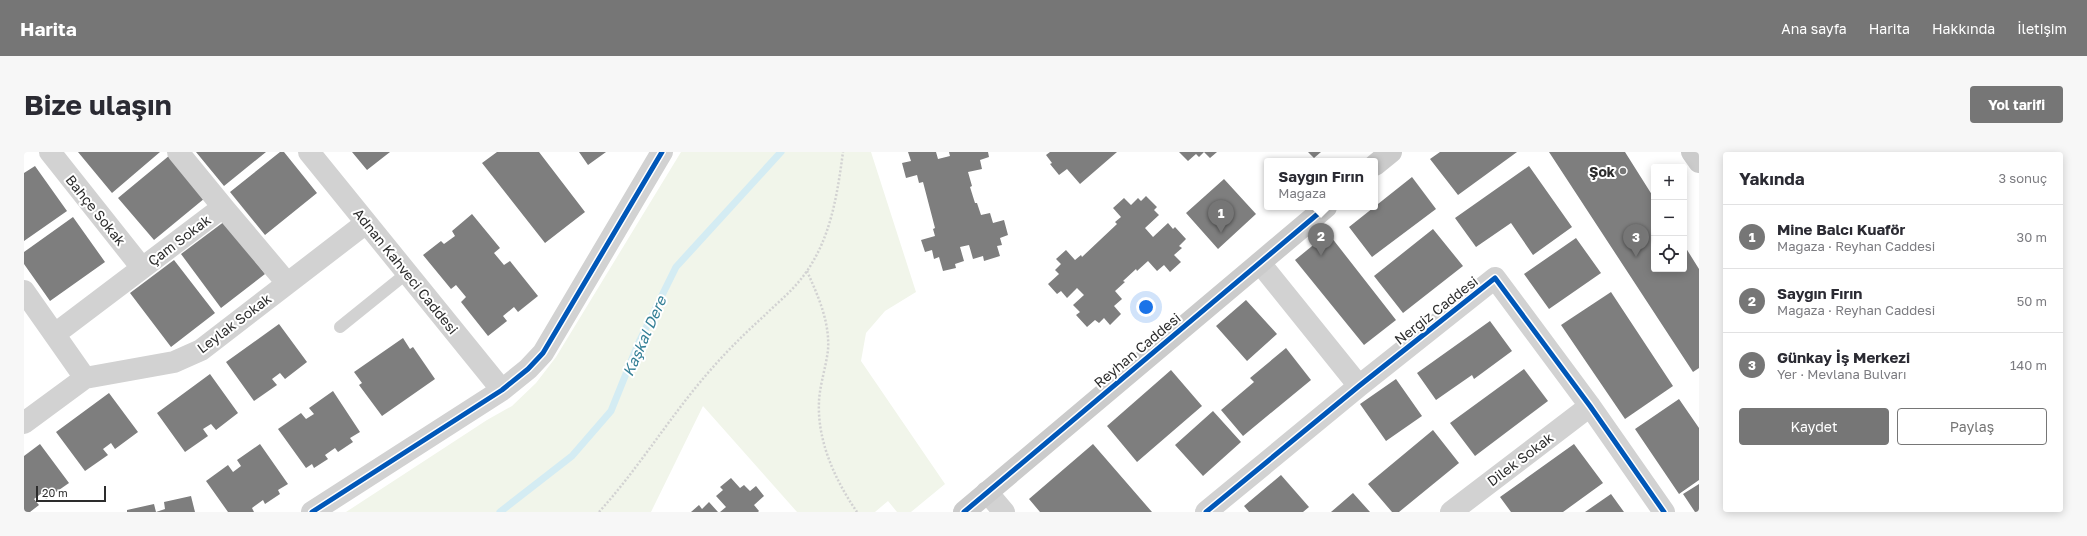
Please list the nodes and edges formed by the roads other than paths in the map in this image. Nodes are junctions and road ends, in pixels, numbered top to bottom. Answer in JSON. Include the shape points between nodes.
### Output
{"nodes":[{"id":1,"x":50,"y":152,"type":"edge"},
{"id":2,"x":178,"y":152,"type":"edge"},
{"id":3,"x":309,"y":152,"type":"edge"},
{"id":4,"x":662,"y":152,"type":"edge"},
{"id":5,"x":1391,"y":152,"type":"edge"},
{"id":6,"x":1692,"y":152,"type":"edge"},
{"id":7,"x":1699,"y":162,"type":"edge"},
{"id":8,"x":1378,"y":163,"type":"edge"},
{"id":9,"x":223,"y":207,"type":"junction"},
{"id":10,"x":1322,"y":210,"type":"edge"},
{"id":11,"x":366,"y":222,"type":"junction"},
{"id":12,"x":1260,"y":263,"type":"junction"},
{"id":13,"x":142,"y":268,"type":"junction"},
{"id":14,"x":407,"y":273,"type":"junction"},
{"id":15,"x":287,"y":283,"type":"junction"},
{"id":16,"x":24,"y":291,"type":"edge"},
{"id":17,"x":340,"y":327,"type":"dead end"},
{"id":18,"x":55,"y":334,"type":"junction"},
{"id":19,"x":85,"y":378,"type":"junction"},
{"id":20,"x":1358,"y":386,"type":"junction"},
{"id":21,"x":502,"y":390,"type":"junction"},
{"id":22,"x":1590,"y":406,"type":"junction"},
{"id":23,"x":24,"y":423,"type":"edge"},
{"id":24,"x":987,"y":492,"type":"junction"},
{"id":25,"x":312,"y":512,"type":"edge"},
{"id":26,"x":964,"y":512,"type":"edge"},
{"id":27,"x":1004,"y":512,"type":"edge"},
{"id":28,"x":1206,"y":512,"type":"edge"},
{"id":29,"x":1450,"y":512,"type":"edge"},
{"id":30,"x":1664,"y":512,"type":"edge"}],
"edges":[{"from":1,"to":13,"type":"street","name":"Bahçe Sokak"},
{"from":2,"to":9,"type":"street"},
{"from":3,"to":11,"type":"street","name":"Adnan Kahveci Caddesi"},
{"from":4,"to":21,"type":"street","via":[[543,353]]},
{"from":5,"to":8,"type":"street"},
{"from":6,"to":7,"type":"street"},
{"from":9,"to":13,"type":"street","name":"Çam Sokak"},
{"from":9,"to":15,"type":"street","name":"Çam Sokak"},
{"from":10,"to":12,"type":"street","name":"Reyhan Caddesi"},
{"from":11,"to":14,"type":"street","name":"Adnan Kahveci Caddesi"},
{"from":11,"to":15,"type":"street","name":"Leylak Sokak"},
{"from":12,"to":20,"type":"street"},
{"from":12,"to":24,"type":"street","name":"Reyhan Caddesi"},
{"from":13,"to":18,"type":"street","name":"Çam Sokak"},
{"from":14,"to":17,"type":"lane"},
{"from":14,"to":21,"type":"street","name":"Adnan Kahveci Caddesi"},
{"from":15,"to":19,"type":"street","name":"Leylak Sokak","via":[[201,350],[188,357],[174,362]]},
{"from":16,"to":18,"type":"street"},
{"from":18,"to":19,"type":"street"},
{"from":19,"to":23,"type":"street","name":"Leylak Sokak"},
{"from":20,"to":22,"type":"street","name":"Nergiz Caddesi","via":[[1495,278]]},
{"from":20,"to":28,"type":"street","name":"Nergiz Caddesi"},
{"from":21,"to":25,"type":"street"},
{"from":22,"to":29,"type":"street","name":"Dilek Sokak"},
{"from":22,"to":30,"type":"street","name":"Nergiz Caddesi"},
{"from":24,"to":26,"type":"street","name":"Reyhan Caddesi"},
{"from":24,"to":27,"type":"street"}]}
